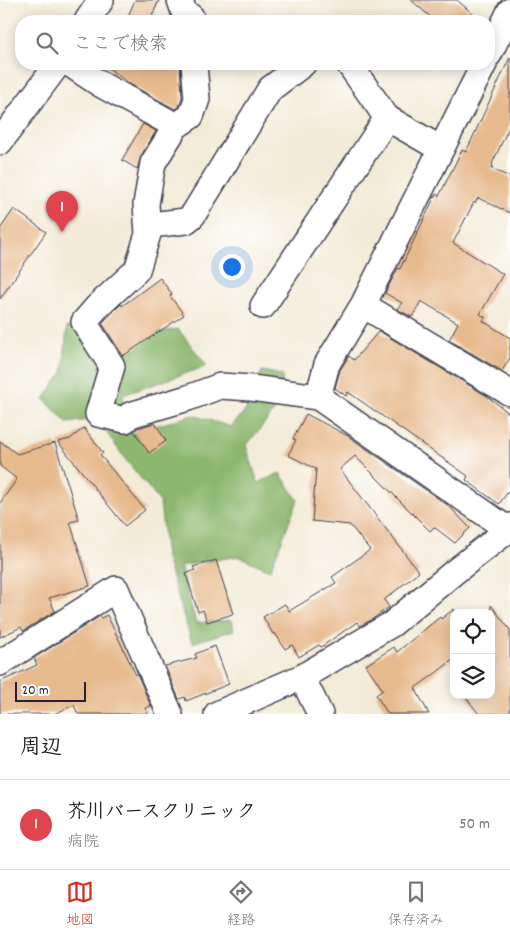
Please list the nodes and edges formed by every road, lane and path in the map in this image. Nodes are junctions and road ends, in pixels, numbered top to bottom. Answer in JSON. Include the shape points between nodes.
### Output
{"nodes":[{"id":1,"x":101,"y":0,"type":"edge"},
{"id":2,"x":180,"y":0,"type":"edge"},
{"id":3,"x":510,"y":11,"type":"edge"},
{"id":4,"x":91,"y":15,"type":"edge"},
{"id":5,"x":188,"y":15,"type":"edge"},
{"id":6,"x":495,"y":42,"type":"edge"},
{"id":7,"x":54,"y":70,"type":"edge"},
{"id":8,"x":79,"y":70,"type":"edge"},
{"id":9,"x":195,"y":70,"type":"edge"},
{"id":10,"x":295,"y":70,"type":"edge"},
{"id":11,"x":353,"y":70,"type":"edge"},
{"id":12,"x":481,"y":70,"type":"edge"},
{"id":13,"x":387,"y":118,"type":"junction"},
{"id":14,"x":176,"y":126,"type":"junction"},
{"id":15,"x":0,"y":142,"type":"edge"},
{"id":16,"x":441,"y":149,"type":"junction"},
{"id":17,"x":147,"y":222,"type":"junction"},
{"id":18,"x":363,"y":305,"type":"junction"},
{"id":19,"x":263,"y":306,"type":"dead end"},
{"id":20,"x":510,"y":392,"type":"edge"},
{"id":21,"x":318,"y":397,"type":"junction"},
{"id":22,"x":509,"y":529,"type":"edge"},
{"id":23,"x":0,"y":663,"type":"edge"},
{"id":24,"x":302,"y":677,"type":"junction"},
{"id":25,"x":170,"y":714,"type":"edge"},
{"id":26,"x":217,"y":714,"type":"edge"},
{"id":27,"x":320,"y":714,"type":"edge"}],
"edges":[{"from":1,"to":4,"type":"street"},
{"from":2,"to":5,"type":"street"},
{"from":3,"to":6,"type":"street"},
{"from":7,"to":15,"type":"street"},
{"from":8,"to":14,"type":"street"},
{"from":9,"to":14,"type":"street","via":[[197,99],[191,116]]},
{"from":10,"to":17,"type":"street","via":[[270,89],[193,215],[186,221]]},
{"from":11,"to":13,"type":"street"},
{"from":12,"to":16,"type":"street"},
{"from":13,"to":16,"type":"street"},
{"from":13,"to":19,"type":"street"},
{"from":14,"to":17,"type":"street","via":[[153,163],[146,204]]},
{"from":16,"to":18,"type":"street"},
{"from":17,"to":21,"type":"street","via":[[148,234],[137,270],[84,322],[112,366],[98,414],[125,420],[130,415],[220,386]]},
{"from":18,"to":20,"type":"street"},
{"from":18,"to":21,"type":"street","via":[[327,364]]},
{"from":21,"to":22,"type":"street"},
{"from":22,"to":24,"type":"street","via":[[392,624]]},
{"from":23,"to":25,"type":"street","via":[[116,589]]},
{"from":24,"to":26,"type":"street"},
{"from":24,"to":27,"type":"street"}]}
